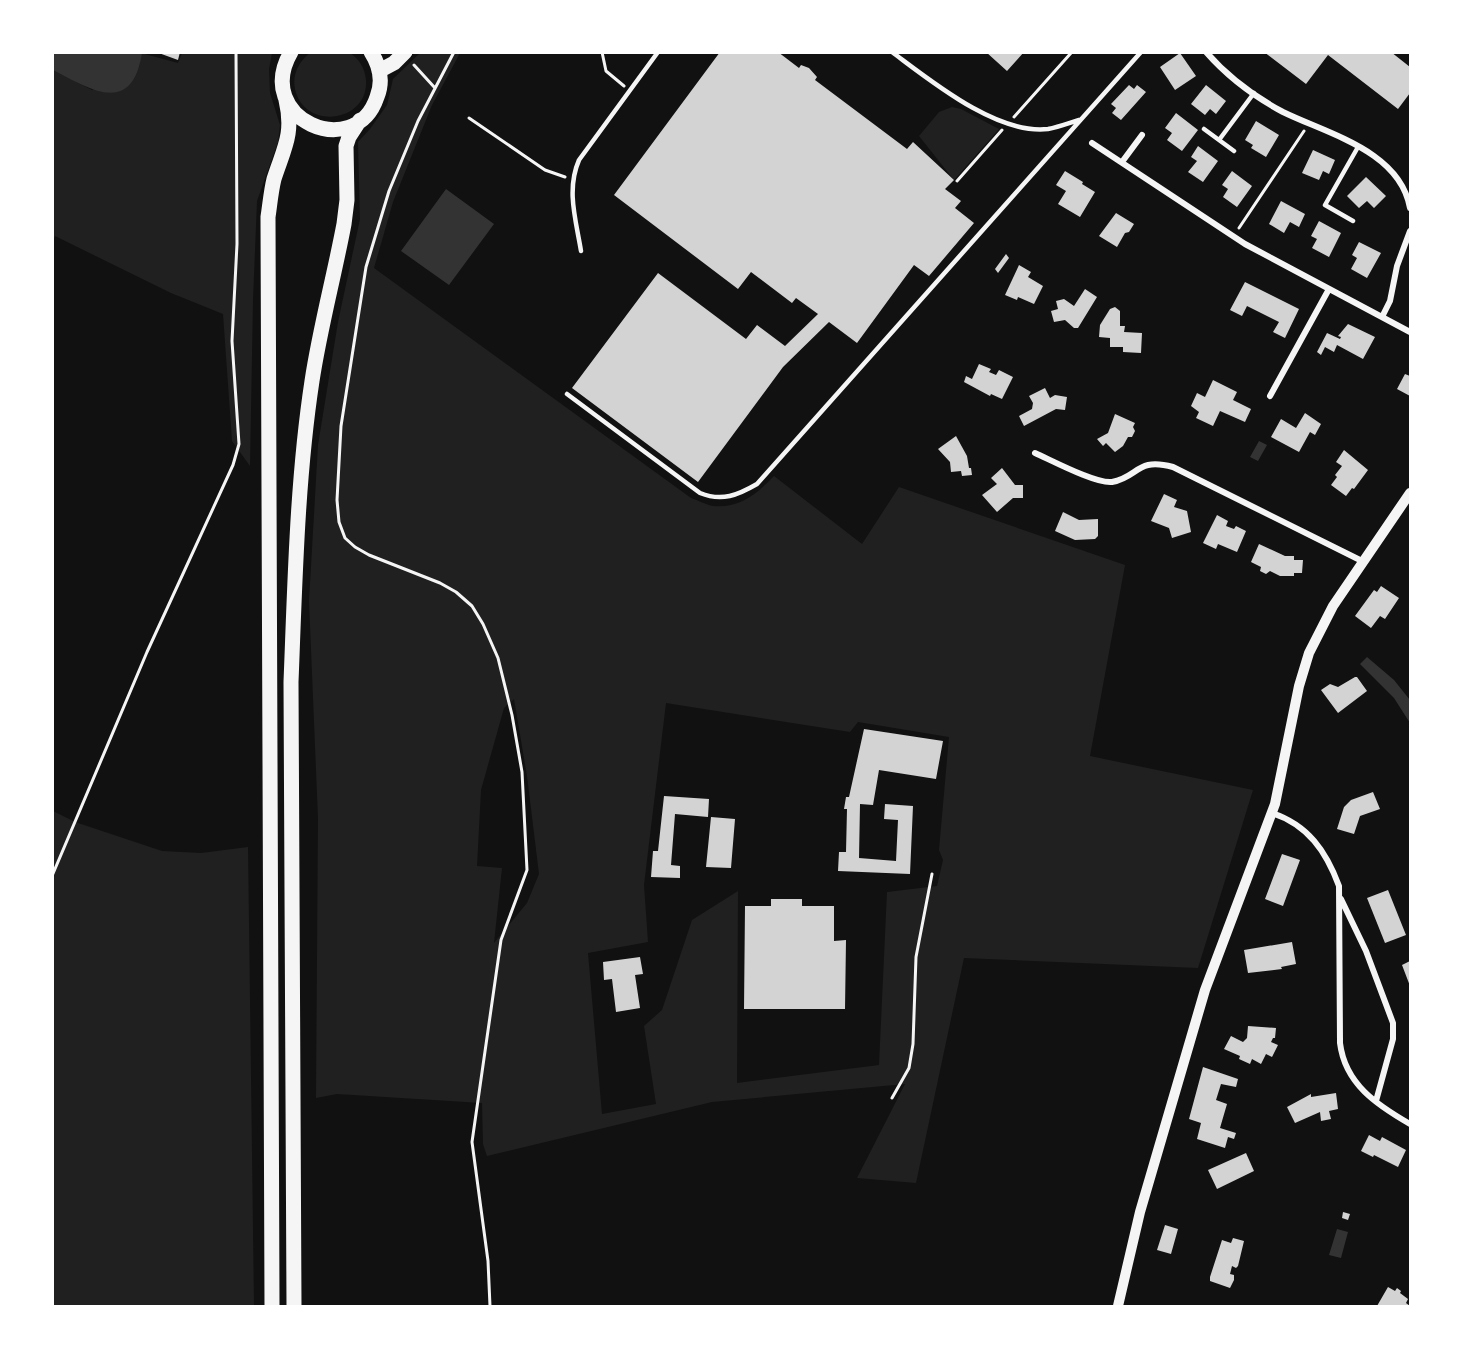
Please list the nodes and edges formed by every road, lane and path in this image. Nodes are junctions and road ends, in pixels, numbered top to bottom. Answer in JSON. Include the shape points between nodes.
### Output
{"nodes":[{"id":1,"x":236,"y":52,"type":"edge"},
{"id":2,"x":291,"y":52,"type":"edge"},
{"id":3,"x":371,"y":52,"type":"edge"},
{"id":4,"x":454,"y":52,"type":"edge"},
{"id":5,"x":602,"y":52,"type":"edge"},
{"id":6,"x":658,"y":52,"type":"edge"},
{"id":7,"x":892,"y":52,"type":"edge"},
{"id":8,"x":1141,"y":52,"type":"edge"},
{"id":9,"x":1206,"y":52,"type":"edge"},
{"id":10,"x":405,"y":53,"type":"edge"},
{"id":11,"x":379,"y":71,"type":"junction"},
{"id":12,"x":435,"y":88,"type":"junction"},
{"id":13,"x":630,"y":91,"type":"junction"},
{"id":14,"x":1254,"y":93,"type":"junction"},
{"id":15,"x":286,"y":100,"type":"junction"},
{"id":16,"x":469,"y":118,"type":"dead end"},
{"id":17,"x":1082,"y":119,"type":"junction"},
{"id":18,"x":360,"y":120,"type":"junction"},
{"id":19,"x":1309,"y":124,"type":"junction"},
{"id":20,"x":1204,"y":129,"type":"dead end"},
{"id":21,"x":1142,"y":135,"type":"dead end"},
{"id":22,"x":1219,"y":140,"type":"junction"},
{"id":23,"x":1092,"y":143,"type":"dead end"},
{"id":24,"x":1358,"y":147,"type":"junction"},
{"id":25,"x":1233,"y":151,"type":"dead end"},
{"id":26,"x":1122,"y":162,"type":"junction"},
{"id":27,"x":572,"y":179,"type":"junction"},
{"id":28,"x":1410,"y":208,"type":"edge"},
{"id":29,"x":1353,"y":221,"type":"dead end"},
{"id":30,"x":1410,"y":231,"type":"edge"},
{"id":31,"x":1233,"y":237,"type":"junction"},
{"id":32,"x":581,"y":251,"type":"dead end"},
{"id":33,"x":1329,"y":289,"type":"junction"},
{"id":34,"x":1382,"y":317,"type":"junction"},
{"id":35,"x":1410,"y":332,"type":"edge"},
{"id":36,"x":567,"y":394,"type":"dead end"},
{"id":37,"x":1270,"y":396,"type":"dead end"},
{"id":38,"x":1035,"y":453,"type":"dead end"},
{"id":39,"x":1410,"y":493,"type":"edge"},
{"id":40,"x":1362,"y":561,"type":"junction"},
{"id":41,"x":1272,"y":813,"type":"junction"},
{"id":42,"x":933,"y":874,"type":"dead end"},
{"id":43,"x":52,"y":876,"type":"edge"},
{"id":44,"x":1339,"y":895,"type":"junction"},
{"id":45,"x":892,"y":1098,"type":"dead end"},
{"id":46,"x":1376,"y":1101,"type":"junction"},
{"id":47,"x":1410,"y":1124,"type":"edge"},
{"id":48,"x":272,"y":1306,"type":"edge"},
{"id":49,"x":294,"y":1306,"type":"edge"},
{"id":50,"x":490,"y":1306,"type":"edge"},
{"id":51,"x":1118,"y":1306,"type":"edge"}],
"edges":[{"from":1,"to":43,"type":"path","via":[[237,244],[232,341],[239,444]]},
{"from":2,"to":15,"type":"highway","via":[[282,76]]},
{"from":3,"to":11,"type":"highway"},
{"from":4,"to":12,"type":"path"},
{"from":5,"to":13,"type":"path","via":[[606,71]]},
{"from":6,"to":13,"type":"lane"},
{"from":7,"to":17,"type":"lane","via":[[948,94],[1008,123],[1047,129]]},
{"from":8,"to":17,"type":"lane"},
{"from":9,"to":14,"type":"street"},
{"from":10,"to":11,"type":"highway"},
{"from":10,"to":12,"type":"path"},
{"from":11,"to":18,"type":"highway","via":[[380,87],[375,102]]},
{"from":12,"to":50,"type":"path","via":[[389,191],[366,267],[341,426],[337,500],[345,538],[355,547],[440,583],[472,606],[498,658],[512,716],[522,772],[528,870],[501,940],[472,1142]]},
{"from":13,"to":27,"type":"lane","via":[[579,160]]},
{"from":14,"to":19,"type":"street"},
{"from":14,"to":22,"type":"lane"},
{"from":15,"to":18,"type":"highway","via":[[295,114],[315,127],[338,129]]},
{"from":15,"to":48,"type":"highway","via":[[289,135],[274,181],[268,217]]},
{"from":16,"to":27,"type":"path","via":[[545,170]]},
{"from":17,"to":36,"type":"lane","via":[[769,472],[743,492],[726,498],[700,493]]},
{"from":18,"to":49,"type":"highway","via":[[346,146],[344,224],[312,380],[294,598]]},
{"from":19,"to":24,"type":"street"},
{"from":19,"to":31,"type":"path"},
{"from":20,"to":22,"type":"lane"},
{"from":21,"to":26,"type":"street"},
{"from":22,"to":25,"type":"lane"},
{"from":23,"to":26,"type":"street"},
{"from":24,"to":28,"type":"street","via":[[1393,173],[1405,190]]},
{"from":24,"to":29,"type":"lane","via":[[1325,205]]},
{"from":26,"to":31,"type":"street"},
{"from":27,"to":32,"type":"lane"},
{"from":30,"to":34,"type":"street"},
{"from":31,"to":33,"type":"street"},
{"from":33,"to":34,"type":"street"},
{"from":33,"to":37,"type":"street"},
{"from":34,"to":35,"type":"street"},
{"from":38,"to":40,"type":"street","via":[[1107,482],[1148,465],[1173,467]]},
{"from":39,"to":40,"type":"street"},
{"from":40,"to":41,"type":"street","via":[[1309,653]]},
{"from":41,"to":44,"type":"street","via":[[1290,819],[1320,848],[1332,867]]},
{"from":41,"to":51,"type":"street","via":[[1199,1011],[1140,1212]]},
{"from":42,"to":45,"type":"path","via":[[915,957],[909,1068]]},
{"from":44,"to":46,"type":"street","via":[[1341,1054],[1352,1079]]},
{"from":44,"to":46,"type":"street","via":[[1366,951],[1393,1023],[1393,1039]]},
{"from":46,"to":47,"type":"street"}]}
